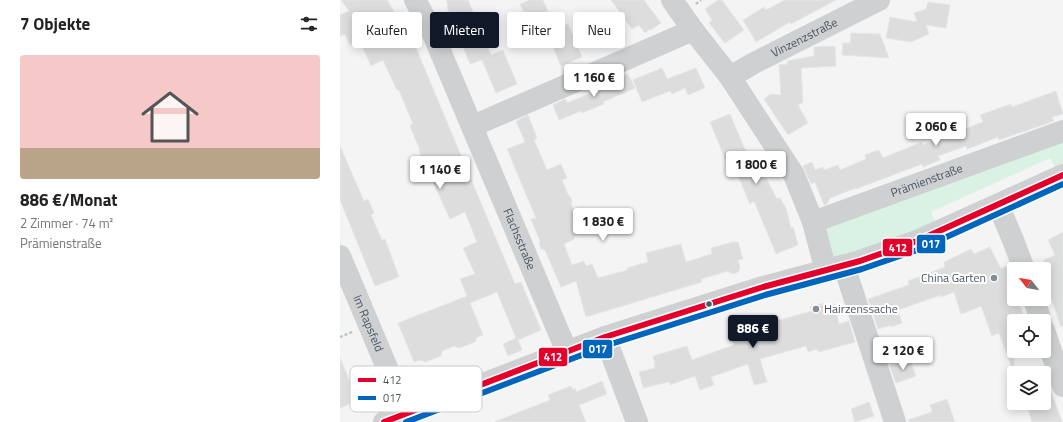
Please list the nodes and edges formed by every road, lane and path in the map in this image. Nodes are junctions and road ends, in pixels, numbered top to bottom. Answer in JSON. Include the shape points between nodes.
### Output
{"nodes":[{"id":1,"x":415,"y":0,"type":"edge"},
{"id":2,"x":672,"y":0,"type":"edge"},
{"id":3,"x":879,"y":0,"type":"edge"},
{"id":4,"x":693,"y":30,"type":"junction"},
{"id":5,"x":730,"y":77,"type":"junction"},
{"id":6,"x":473,"y":126,"type":"junction"},
{"id":7,"x":1063,"y":131,"type":"edge"},
{"id":8,"x":1063,"y":175,"type":"edge"},
{"id":9,"x":998,"y":205,"type":"junction"},
{"id":10,"x":813,"y":222,"type":"junction"},
{"id":11,"x":340,"y":256,"type":"edge"},
{"id":12,"x":1021,"y":262,"type":"edge"},
{"id":13,"x":835,"y":268,"type":"junction"},
{"id":14,"x":605,"y":337,"type":"junction"},
{"id":15,"x":1051,"y":351,"type":"edge"},
{"id":16,"x":567,"y":352,"type":"junction"},
{"id":17,"x":386,"y":366,"type":"edge"},
{"id":18,"x":482,"y":384,"type":"edge"},
{"id":19,"x":1063,"y":386,"type":"edge"},
{"id":20,"x":406,"y":413,"type":"edge"},
{"id":21,"x":384,"y":422,"type":"edge"},
{"id":22,"x":637,"y":422,"type":"edge"},
{"id":23,"x":895,"y":422,"type":"edge"}],
"edges":[{"from":1,"to":6,"type":"street","name":"Flachsstraße","via":[[430,27]]},
{"from":2,"to":4,"type":"street"},
{"from":3,"to":5,"type":"street","name":"Vinzenzstraße"},
{"from":4,"to":5,"type":"street"},
{"from":4,"to":6,"type":"street"},
{"from":5,"to":10,"type":"street","via":[[794,175]]},
{"from":6,"to":16,"type":"street","name":"Flachsstraße"},
{"from":7,"to":10,"type":"street","name":"Prämienstraße"},
{"from":8,"to":9,"type":"street"},
{"from":9,"to":12,"type":"street"},
{"from":9,"to":13,"type":"street","via":[[917,241]]},
{"from":10,"to":13,"type":"street"},
{"from":11,"to":17,"type":"street","name":"Im Rapsfeld"},
{"from":13,"to":14,"type":"street","via":[[756,289]]},
{"from":13,"to":23,"type":"street"},
{"from":14,"to":16,"type":"street"},
{"from":14,"to":22,"type":"street"},
{"from":15,"to":19,"type":"street"},
{"from":16,"to":18,"type":"street"},
{"from":20,"to":21,"type":"street"}]}
